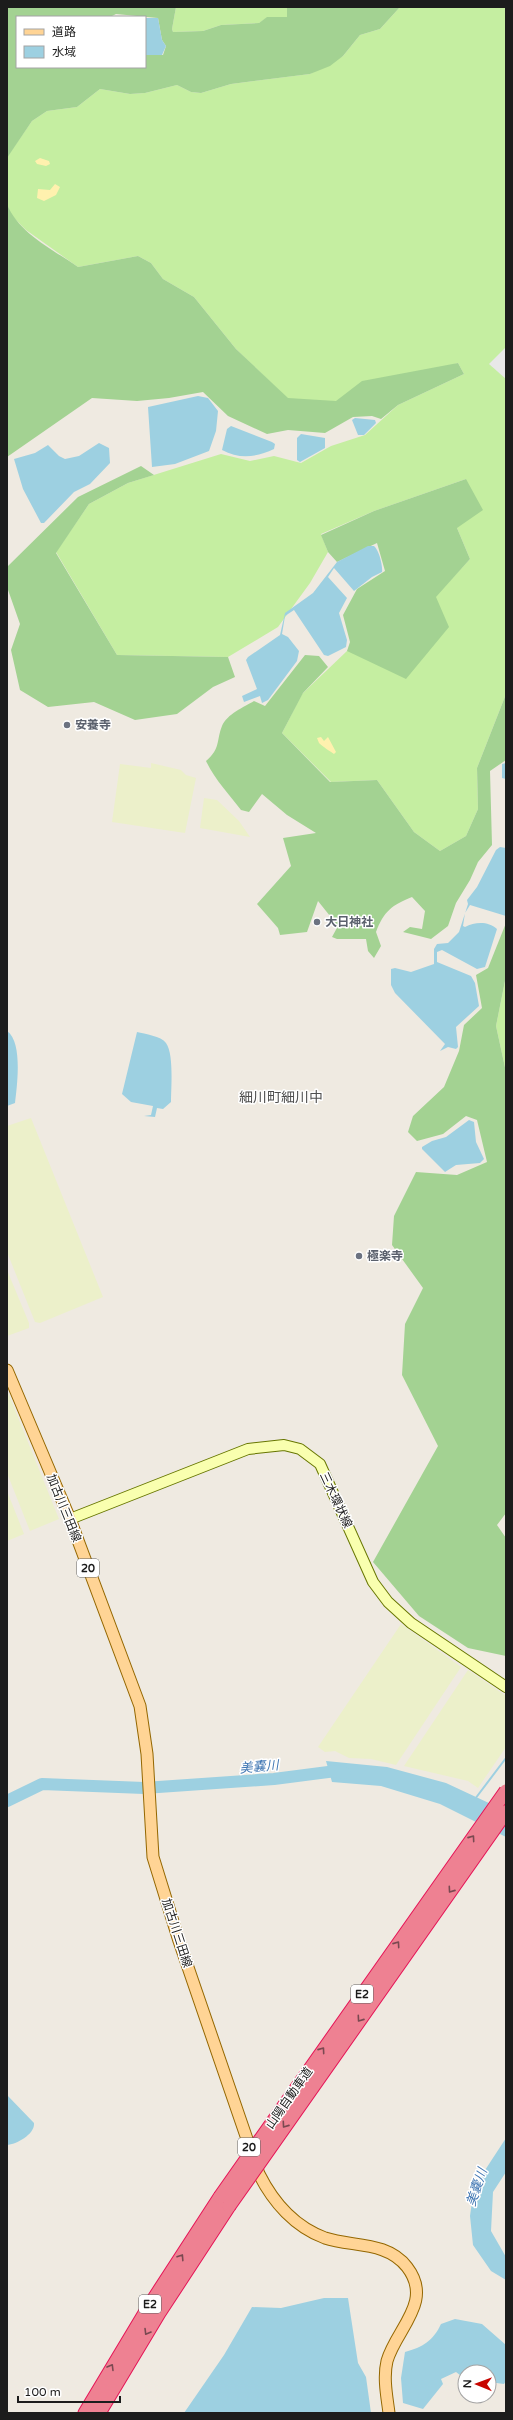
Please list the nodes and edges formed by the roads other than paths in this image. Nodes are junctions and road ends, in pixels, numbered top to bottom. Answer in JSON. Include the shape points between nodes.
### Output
{"nodes":[{"id":1,"x":7,"y":1370,"type":"edge"},
{"id":2,"x":70,"y":1519,"type":"junction"},
{"id":3,"x":506,"y":1687,"type":"edge"},
{"id":4,"x":506,"y":1791,"type":"edge"},
{"id":5,"x":506,"y":1812,"type":"edge"},
{"id":6,"x":224,"y":2202,"type":"junction"},
{"id":7,"x":85,"y":2413,"type":"edge"},
{"id":8,"x":99,"y":2413,"type":"edge"},
{"id":9,"x":389,"y":2413,"type":"edge"}],
"edges":[{"from":1,"to":2,"type":"main road","name":"加古川三田線","number":"20"},
{"from":2,"to":3,"type":"main road","name":"三木環状線","via":[[248,1449],[284,1445],[300,1449],[320,1464],[373,1582],[388,1602],[411,1623]]},
{"from":2,"to":9,"type":"main road","name":"加古川三田線","number":"20","via":[[140,1706],[148,1771],[153,1856],[247,2142],[269,2195],[295,2221],[325,2238],[380,2249],[396,2255],[414,2277],[416,2297],[412,2315],[387,2360],[386,2391]]},
{"from":6,"to":4,"type":"highway","name":"山陽自動車道","number":"E2","one_way":true,"bridge":true},
{"from":5,"to":6,"type":"highway","name":"山陽自動車道","number":"E2","one_way":true,"bridge":true},
{"from":7,"to":6,"type":"highway","name":"山陽自動車道","number":"E2","one_way":true,"via":[[144,2314]]},
{"from":6,"to":8,"type":"highway","name":"山陽自動車道","number":"E2","one_way":true}]}
